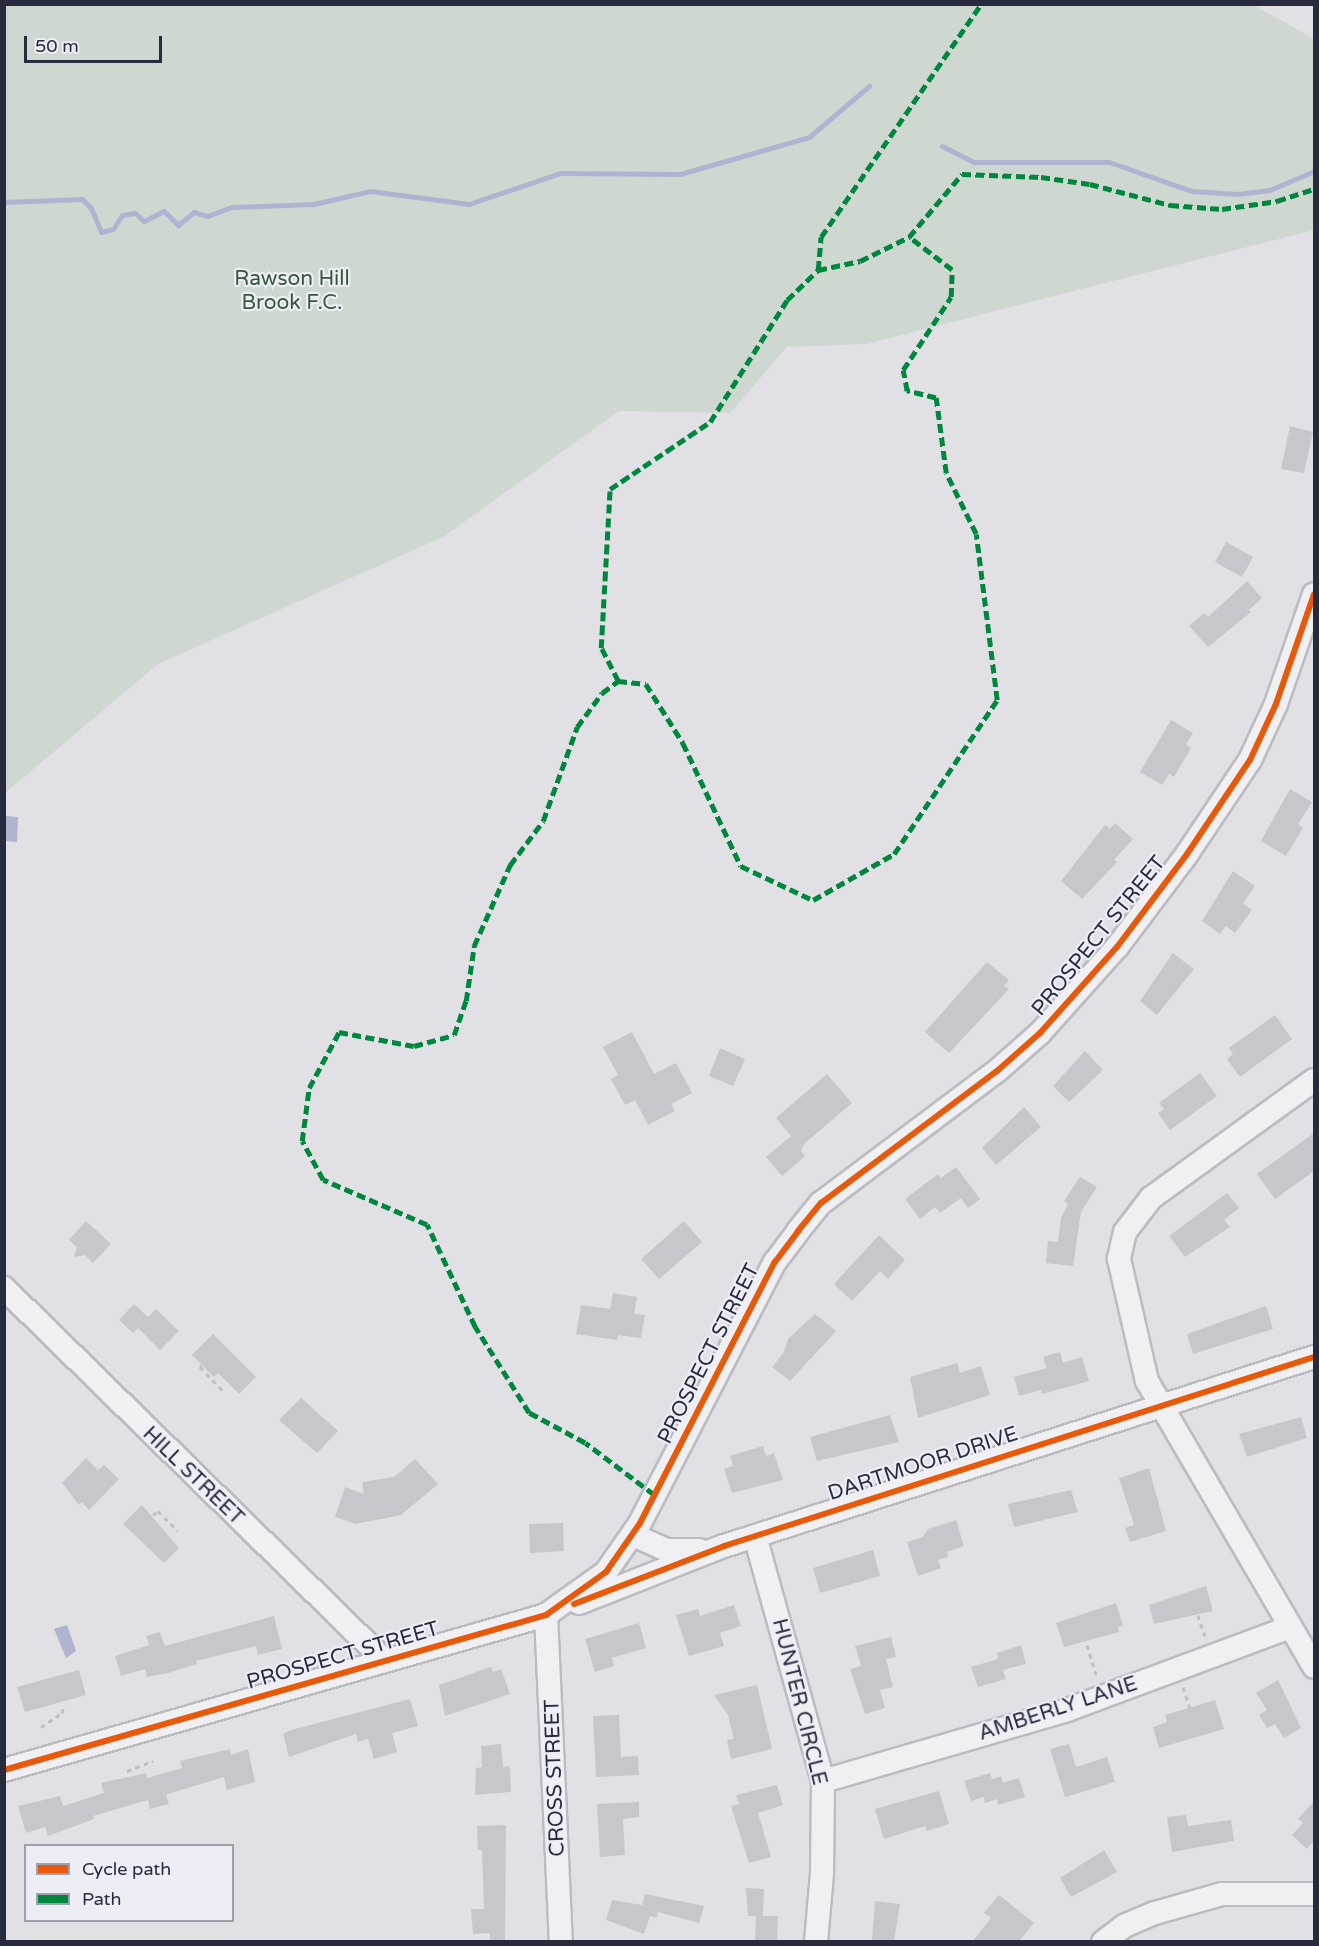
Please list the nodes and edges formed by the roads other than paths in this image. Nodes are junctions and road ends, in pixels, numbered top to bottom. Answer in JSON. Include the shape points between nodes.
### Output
{"nodes":[{"id":1,"x":1314,"y":594,"type":"edge"},
{"id":2,"x":1307,"y":639,"type":"edge"},
{"id":3,"x":1314,"y":1080,"type":"edge"},
{"id":4,"x":4,"y":1288,"type":"edge"},
{"id":5,"x":1314,"y":1357,"type":"edge"},
{"id":6,"x":1159,"y":1406,"type":"junction"},
{"id":7,"x":633,"y":1535,"type":"junction"},
{"id":8,"x":754,"y":1536,"type":"junction"},
{"id":9,"x":724,"y":1546,"type":"junction"},
{"id":10,"x":615,"y":1562,"type":"junction"},
{"id":11,"x":651,"y":1575,"type":"junction"},
{"id":12,"x":546,"y":1615,"type":"junction"},
{"id":13,"x":1290,"y":1628,"type":"junction"},
{"id":14,"x":385,"y":1661,"type":"junction"},
{"id":15,"x":1314,"y":1667,"type":"edge"},
{"id":16,"x":4,"y":1770,"type":"edge"},
{"id":17,"x":823,"y":1781,"type":"junction"},
{"id":18,"x":1314,"y":1894,"type":"edge"},
{"id":19,"x":561,"y":1941,"type":"edge"},
{"id":20,"x":816,"y":1941,"type":"edge"},
{"id":21,"x":1103,"y":1941,"type":"edge"}],
"edges":[{"from":1,"to":2,"type":"street","name":"PROSPECT STREET"},
{"from":2,"to":7,"type":"street","name":"PROSPECT STREET","via":[[1250,760],[1214,817],[1117,947],[1040,1033],[997,1071],[821,1203],[788,1244],[775,1262]]},
{"from":3,"to":6,"type":"street","via":[[1164,1186],[1137,1212],[1125,1232],[1120,1276],[1147,1381]]},
{"from":4,"to":14,"type":"street","name":"HILL STREET"},
{"from":5,"to":6,"type":"street","name":"DARTMOOR DRIVE"},
{"from":6,"to":8,"type":"street","name":"DARTMOOR DRIVE"},
{"from":6,"to":13,"type":"street"},
{"from":7,"to":9,"type":"street","name":"DARTMOOR DRIVE","via":[[676,1551]]},
{"from":7,"to":10,"type":"street","name":"PROSPECT STREET"},
{"from":8,"to":9,"type":"street","name":"DARTMOOR DRIVE"},
{"from":8,"to":17,"type":"street","name":"HUNTER CIRCLE"},
{"from":9,"to":11,"type":"street","name":"DARTMOOR DRIVE"},
{"from":10,"to":11,"type":"street"},
{"from":10,"to":12,"type":"street","name":"PROSPECT STREET","via":[[583,1592]]},
{"from":11,"to":12,"type":"street","name":"DARTMOOR DRIVE"},
{"from":12,"to":14,"type":"street","name":"PROSPECT STREET"},
{"from":12,"to":19,"type":"street","name":"CROSS STREET"},
{"from":13,"to":15,"type":"street"},
{"from":13,"to":17,"type":"street","name":"AMBERLY LANE","via":[[1067,1710]]},
{"from":14,"to":16,"type":"street","name":"PROSPECT STREET"},
{"from":17,"to":20,"type":"street","name":"HUNTER CIRCLE","via":[[822,1873]]},
{"from":18,"to":21,"type":"street","via":[[1222,1894],[1155,1913],[1124,1926]]}]}
